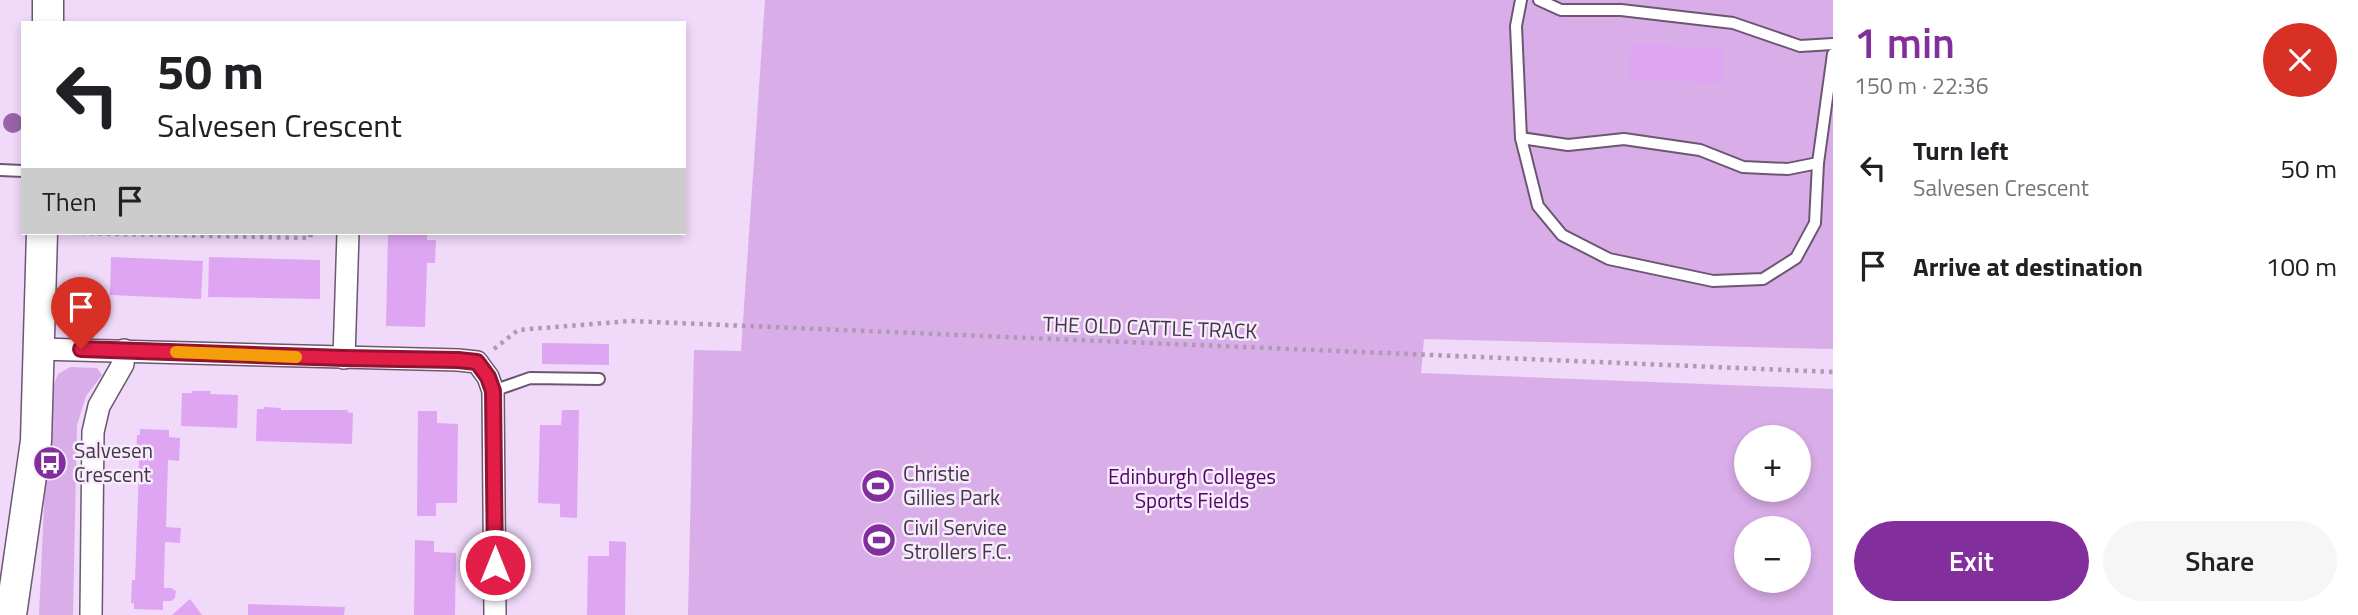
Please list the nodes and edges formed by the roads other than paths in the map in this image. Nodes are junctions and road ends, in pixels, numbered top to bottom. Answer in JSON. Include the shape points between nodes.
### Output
{"nodes":[{"id":1,"x":48,"y":0,"type":"edge"},
{"id":2,"x":1521,"y":0,"type":"edge"},
{"id":3,"x":1539,"y":0,"type":"edge"},
{"id":4,"x":48,"y":21,"type":"edge"},
{"id":5,"x":1833,"y":44,"type":"edge"},
{"id":6,"x":1833,"y":54,"type":"edge"},
{"id":7,"x":1521,"y":138,"type":"junction"},
{"id":8,"x":1818,"y":163,"type":"junction"},
{"id":9,"x":0,"y":170,"type":"edge"},
{"id":10,"x":21,"y":172,"type":"edge"},
{"id":11,"x":42,"y":235,"type":"edge"},
{"id":12,"x":348,"y":235,"type":"edge"},
{"id":13,"x":38,"y":349,"type":"junction"},
{"id":14,"x":124,"y":350,"type":"junction"},
{"id":15,"x":344,"y":358,"type":"junction"},
{"id":16,"x":599,"y":379,"type":"dead end"},
{"id":17,"x":493,"y":391,"type":"junction"},
{"id":18,"x":11,"y":615,"type":"edge"},
{"id":19,"x":91,"y":615,"type":"edge"},
{"id":20,"x":495,"y":615,"type":"edge"}],
"edges":[{"from":1,"to":4,"type":"street"},
{"from":2,"to":7,"type":"lane","via":[[1516,26]]},
{"from":3,"to":5,"type":"lane","via":[[1561,10],[1621,10],[1733,23],[1800,46]]},
{"from":6,"to":8,"type":"lane"},
{"from":7,"to":8,"type":"lane","via":[[1567,145],[1624,139],[1700,150],[1743,167],[1788,169]]},
{"from":7,"to":8,"type":"lane","via":[[1538,206],[1562,234],[1609,259],[1713,281],[1763,278],[1796,258],[1815,223]]},
{"from":9,"to":10,"type":"lane"},
{"from":11,"to":13,"type":"street"},
{"from":12,"to":15,"type":"street"},
{"from":13,"to":14,"type":"street"},
{"from":13,"to":18,"type":"street","via":[[36,441]]},
{"from":14,"to":15,"type":"street"},
{"from":14,"to":19,"type":"street","via":[[123,364],[99,406],[93,432]]},
{"from":15,"to":17,"type":"street","via":[[477,362]]},
{"from":16,"to":17,"type":"lane","via":[[530,378]]},
{"from":17,"to":20,"type":"street"}]}
